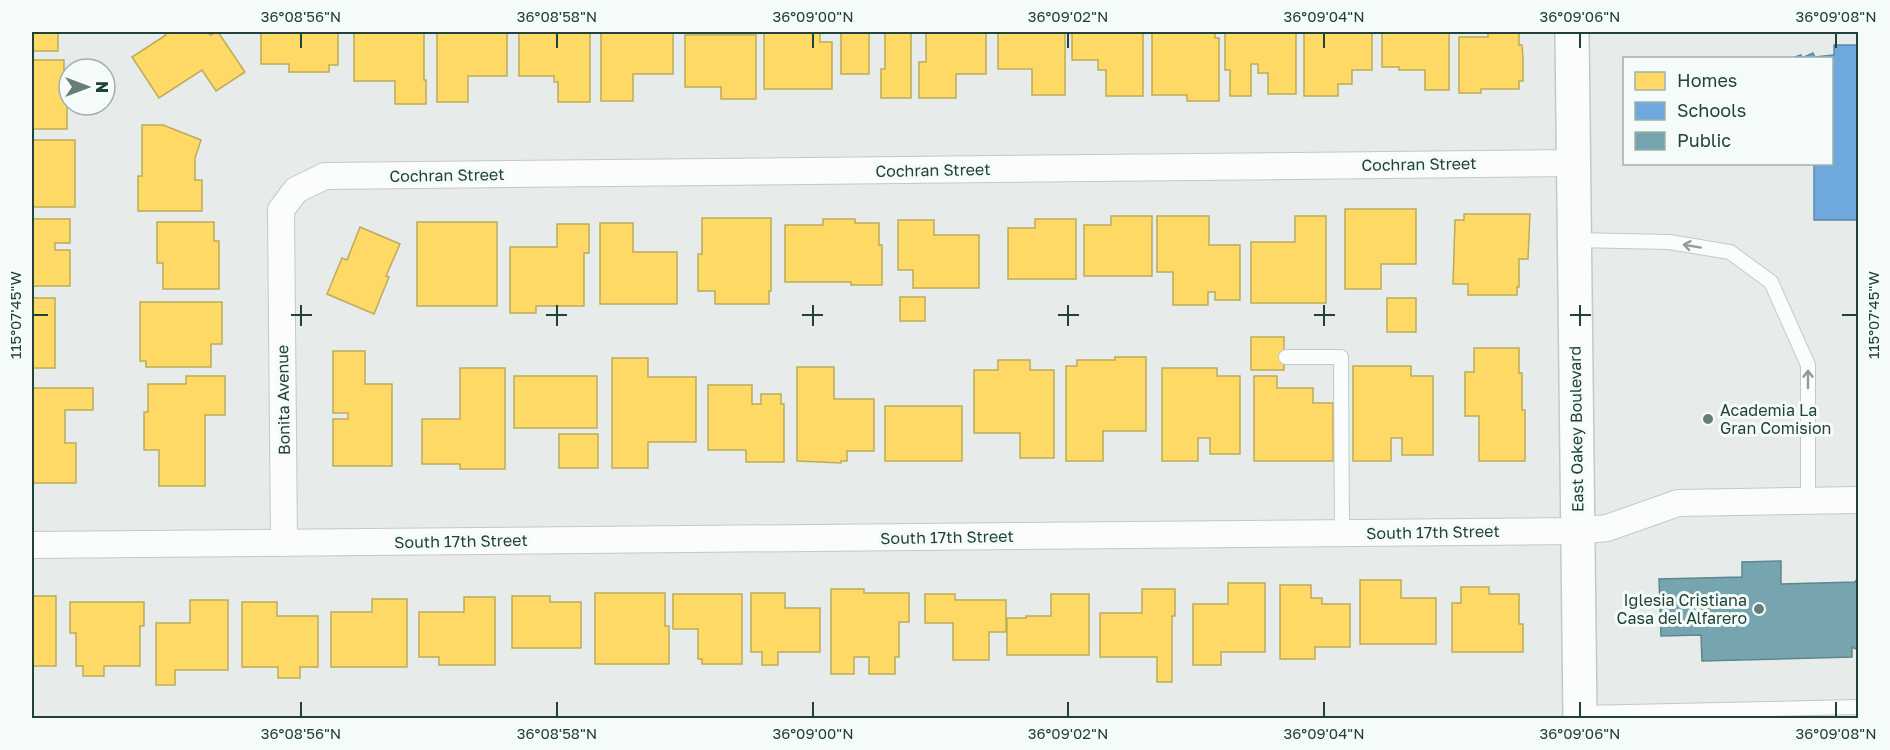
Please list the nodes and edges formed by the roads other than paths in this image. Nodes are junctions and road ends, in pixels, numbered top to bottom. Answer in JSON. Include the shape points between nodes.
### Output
{"nodes":[{"id":1,"x":1572,"y":32,"type":"edge"},
{"id":2,"x":1573,"y":162,"type":"junction"},
{"id":3,"x":296,"y":190,"type":"joint"},
{"id":4,"x":1574,"y":240,"type":"junction"},
{"id":5,"x":1286,"y":357,"type":"dead end"},
{"id":6,"x":1858,"y":500,"type":"edge"},
{"id":7,"x":1808,"y":501,"type":"junction"},
{"id":8,"x":1577,"y":531,"type":"junction"},
{"id":9,"x":1342,"y":533,"type":"junction"},
{"id":10,"x":285,"y":543,"type":"junction"},
{"id":11,"x":32,"y":545,"type":"edge"},
{"id":12,"x":1858,"y":707,"type":"edge"},
{"id":13,"x":1580,"y":716,"type":"edge"}],
"edges":[{"from":1,"to":2,"type":"street","name":"East Oakey Boulevard"},
{"from":2,"to":3,"type":"street","name":"Cochran Street","via":[[325,176]]},
{"from":2,"to":4,"type":"street","name":"East Oakey Boulevard"},
{"from":3,"to":10,"type":"street","name":"Bonita Avenue","via":[[281,210]]},
{"from":7,"to":4,"type":"lane","one_way":true,"via":[[1808,365],[1771,282],[1730,252],[1669,242]]},
{"from":4,"to":8,"type":"street","name":"East Oakey Boulevard"},
{"from":5,"to":9,"type":"lane","via":[[1341,357]]},
{"from":6,"to":7,"type":"street","name":"South 17th Street"},
{"from":7,"to":8,"type":"street","name":"South 17th Street","via":[[1678,503],[1607,528]]},
{"from":8,"to":9,"type":"street","name":"South 17th Street"},
{"from":8,"to":13,"type":"street","name":"East Oakey Boulevard"},
{"from":9,"to":10,"type":"street","name":"South 17th Street"},
{"from":10,"to":11,"type":"street","name":"South 17th Street"},
{"from":12,"to":13,"type":"lane"}]}
